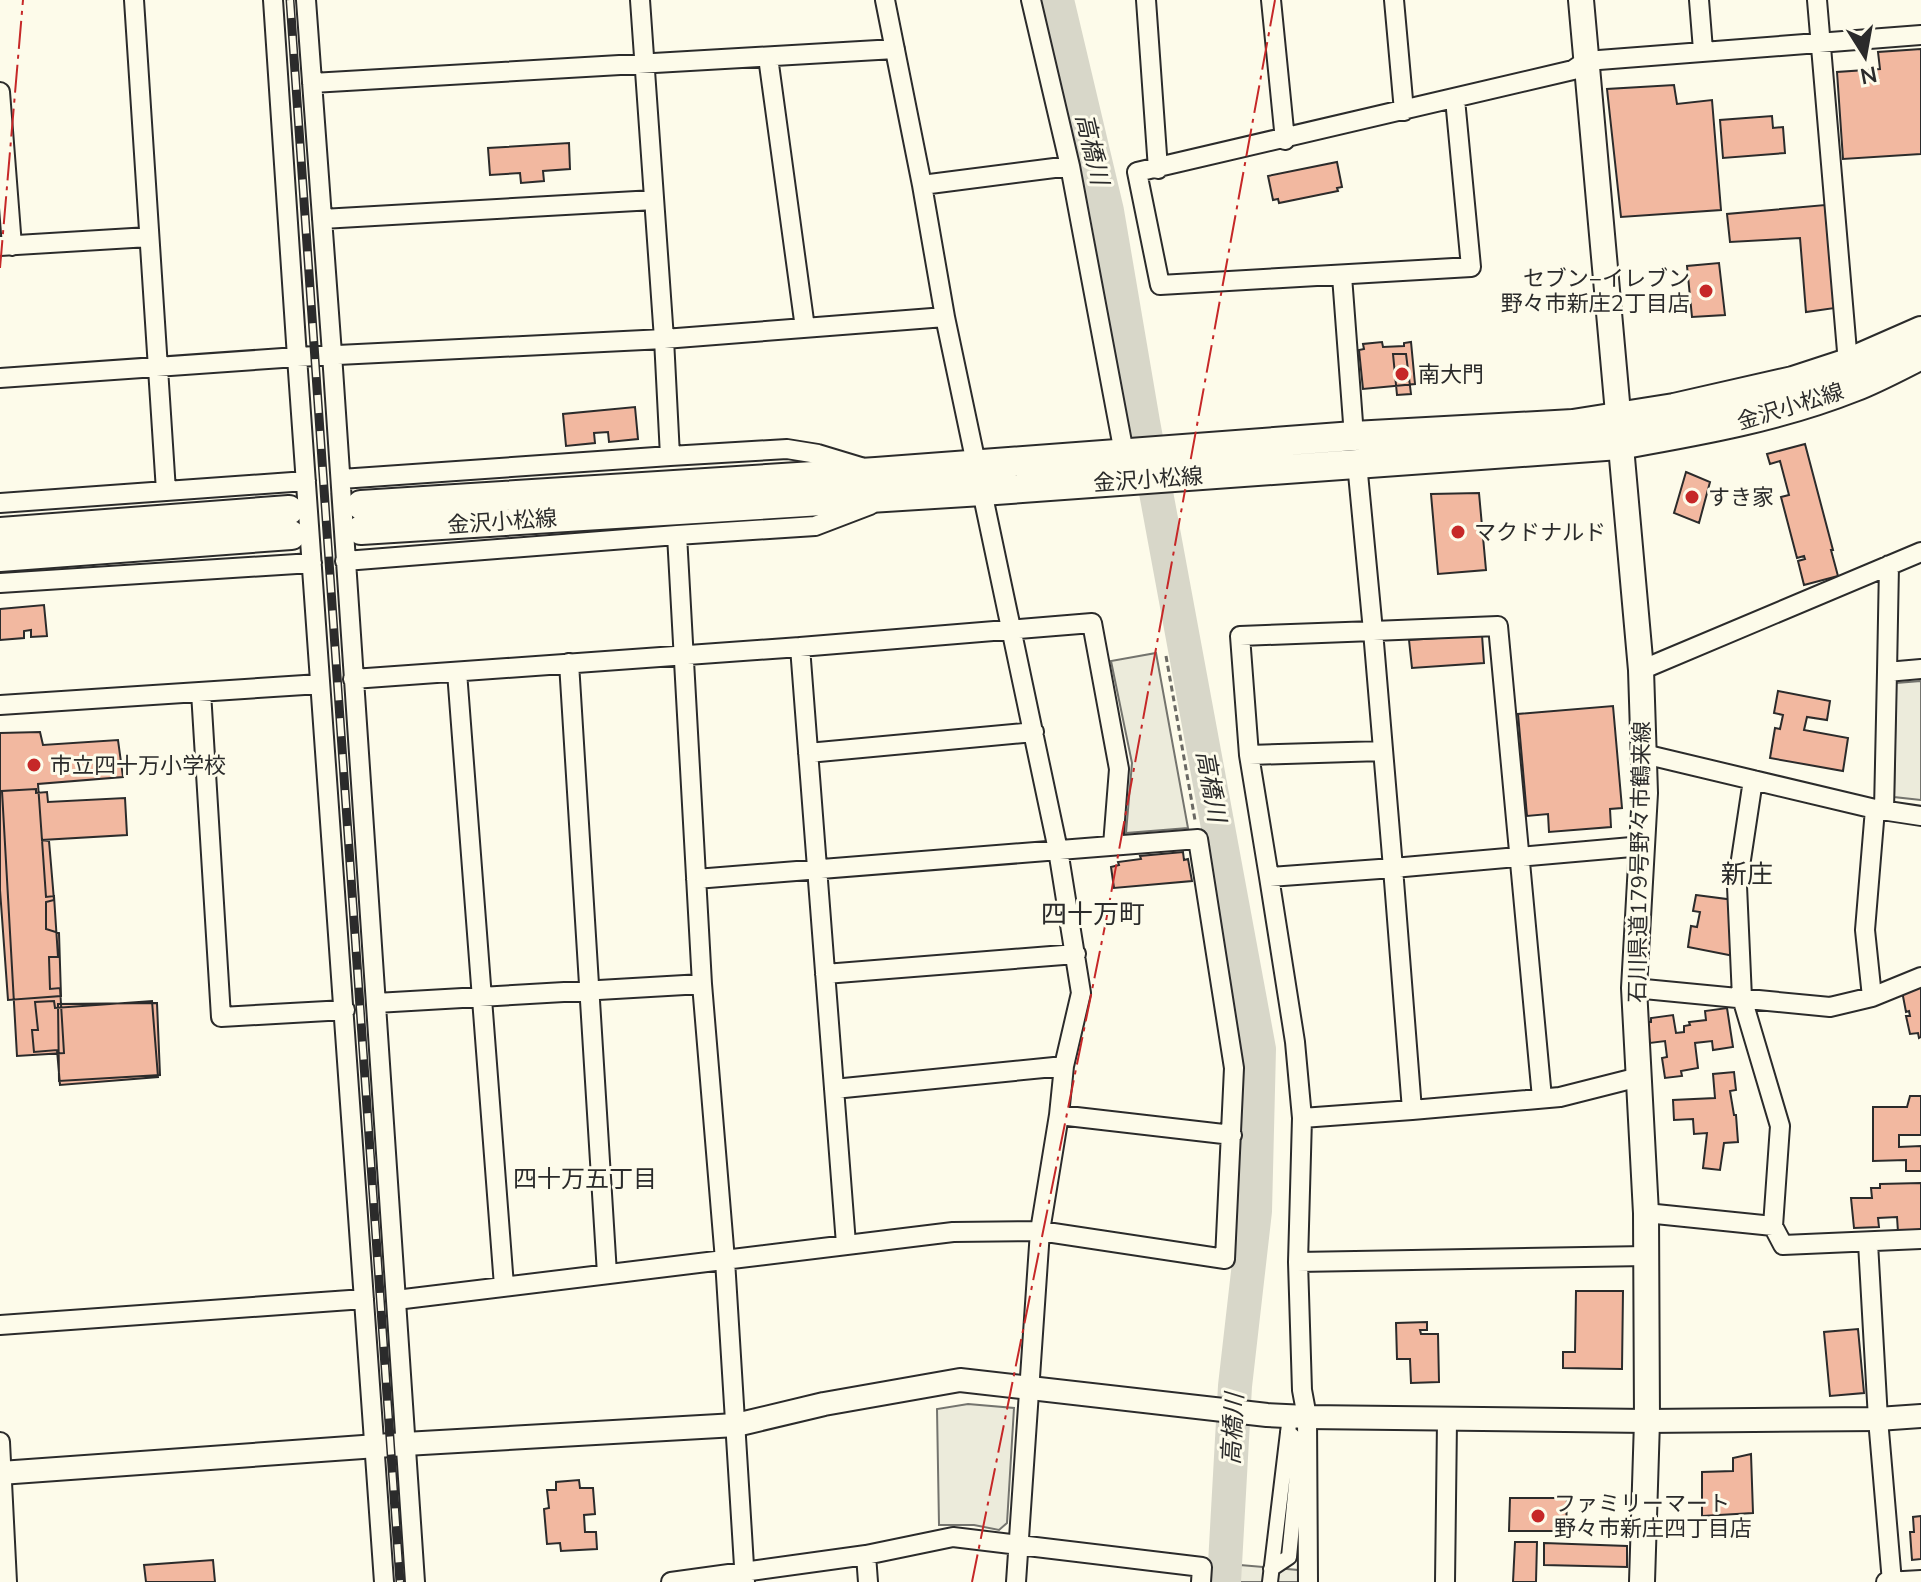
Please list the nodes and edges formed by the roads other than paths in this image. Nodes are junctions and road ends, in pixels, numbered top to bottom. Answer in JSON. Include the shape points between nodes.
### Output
{"nodes":[{"id":1,"x":134,"y":0,"type":"edge"},
{"id":2,"x":273,"y":0,"type":"edge"},
{"id":3,"x":306,"y":0,"type":"edge"},
{"id":4,"x":640,"y":0,"type":"edge"},
{"id":5,"x":885,"y":0,"type":"edge"},
{"id":6,"x":1031,"y":0,"type":"edge"},
{"id":7,"x":1146,"y":0,"type":"edge"},
{"id":8,"x":1271,"y":0,"type":"edge"},
{"id":9,"x":1394,"y":0,"type":"edge"},
{"id":10,"x":1581,"y":0,"type":"edge"},
{"id":11,"x":1699,"y":0,"type":"edge"},
{"id":12,"x":1817,"y":0,"type":"edge"},
{"id":13,"x":1921,"y":35,"type":"edge"},
{"id":14,"x":1819,"y":41,"type":"junction"},
{"id":15,"x":895,"y":49,"type":"junction"},
{"id":16,"x":1703,"y":50,"type":"junction"},
{"id":17,"x":768,"y":57,"type":"junction"},
{"id":18,"x":1586,"y":61,"type":"junction"},
{"id":19,"x":644,"y":62,"type":"junction"},
{"id":20,"x":312,"y":83,"type":"junction"},
{"id":21,"x":0,"y":92,"type":"edge"},
{"id":22,"x":1455,"y":99,"type":"junction"},
{"id":23,"x":1404,"y":111,"type":"junction"},
{"id":24,"x":1285,"y":140,"type":"junction"},
{"id":25,"x":1070,"y":166,"type":"junction"},
{"id":26,"x":1158,"y":169,"type":"junction"},
{"id":27,"x":922,"y":185,"type":"junction"},
{"id":28,"x":654,"y":200,"type":"junction"},
{"id":29,"x":322,"y":219,"type":"junction"},
{"id":30,"x":149,"y":237,"type":"junction"},
{"id":31,"x":6,"y":246,"type":"edge"},
{"id":32,"x":1342,"y":276,"type":"junction"},
{"id":33,"x":945,"y":317,"type":"junction"},
{"id":34,"x":805,"y":328,"type":"junction"},
{"id":35,"x":1921,"y":331,"type":"edge"},
{"id":36,"x":664,"y":339,"type":"junction"},
{"id":37,"x":332,"y":354,"type":"junction"},
{"id":38,"x":1921,"y":355,"type":"edge"},
{"id":39,"x":297,"y":357,"type":"junction"},
{"id":40,"x":1848,"y":363,"type":"junction"},
{"id":41,"x":157,"y":367,"type":"junction"},
{"id":42,"x":0,"y":378,"type":"edge"},
{"id":43,"x":1618,"y":432,"type":"junction"},
{"id":44,"x":1356,"y":449,"type":"junction"},
{"id":45,"x":670,"y":456,"type":"junction"},
{"id":46,"x":1129,"y":462,"type":"junction"},
{"id":47,"x":876,"y":472,"type":"junction"},
{"id":48,"x":980,"y":477,"type":"junction"},
{"id":49,"x":341,"y":479,"type":"junction"},
{"id":50,"x":306,"y":481,"type":"junction"},
{"id":51,"x":166,"y":491,"type":"junction"},
{"id":52,"x":890,"y":496,"type":"junction"},
{"id":53,"x":0,"y":503,"type":"edge"},
{"id":54,"x":0,"y":532,"type":"edge"},
{"id":55,"x":677,"y":535,"type":"junction"},
{"id":56,"x":1921,"y":552,"type":"edge"},
{"id":57,"x":0,"y":557,"type":"edge"},
{"id":58,"x":345,"y":561,"type":"junction"},
{"id":59,"x":312,"y":563,"type":"junction"},
{"id":60,"x":1889,"y":565,"type":"junction"},
{"id":61,"x":0,"y":583,"type":"edge"},
{"id":62,"x":1011,"y":631,"type":"junction"},
{"id":63,"x":1373,"y":631,"type":"junction"},
{"id":64,"x":800,"y":647,"type":"junction"},
{"id":65,"x":684,"y":655,"type":"junction"},
{"id":66,"x":569,"y":663,"type":"junction"},
{"id":67,"x":1921,"y":669,"type":"edge"},
{"id":68,"x":1641,"y":670,"type":"junction"},
{"id":69,"x":457,"y":672,"type":"junction"},
{"id":70,"x":1887,"y":672,"type":"junction"},
{"id":71,"x":353,"y":679,"type":"junction"},
{"id":72,"x":320,"y":684,"type":"junction"},
{"id":73,"x":201,"y":692,"type":"junction"},
{"id":74,"x":0,"y":705,"type":"edge"},
{"id":75,"x":1034,"y":732,"type":"junction"},
{"id":76,"x":1383,"y":751,"type":"junction"},
{"id":77,"x":808,"y":753,"type":"junction"},
{"id":78,"x":1644,"y":754,"type":"junction"},
{"id":79,"x":1249,"y":755,"type":"junction"},
{"id":80,"x":1753,"y":780,"type":"junction"},
{"id":81,"x":1880,"y":809,"type":"junction"},
{"id":82,"x":1921,"y":816,"type":"edge"},
{"id":83,"x":1113,"y":845,"type":"junction"},
{"id":84,"x":1643,"y":846,"type":"junction"},
{"id":85,"x":1058,"y":850,"type":"junction"},
{"id":86,"x":1518,"y":857,"type":"junction"},
{"id":87,"x":817,"y":868,"type":"junction"},
{"id":88,"x":1393,"y":868,"type":"junction"},
{"id":89,"x":1269,"y":877,"type":"junction"},
{"id":90,"x":696,"y":879,"type":"junction"},
{"id":91,"x":1076,"y":954,"type":"junction"},
{"id":92,"x":825,"y":974,"type":"junction"},
{"id":93,"x":1921,"y":977,"type":"edge"},
{"id":94,"x":702,"y":984,"type":"junction"},
{"id":95,"x":1634,"y":988,"type":"junction"},
{"id":96,"x":589,"y":991,"type":"junction"},
{"id":97,"x":481,"y":997,"type":"junction"},
{"id":98,"x":1872,"y":997,"type":"junction"},
{"id":99,"x":1742,"y":998,"type":"junction"},
{"id":100,"x":376,"y":1003,"type":"junction"},
{"id":101,"x":345,"y":1010,"type":"junction"},
{"id":102,"x":1064,"y":1066,"type":"junction"},
{"id":103,"x":1639,"y":1077,"type":"junction"},
{"id":104,"x":834,"y":1089,"type":"junction"},
{"id":105,"x":1542,"y":1098,"type":"junction"},
{"id":106,"x":1412,"y":1110,"type":"junction"},
{"id":107,"x":1059,"y":1115,"type":"junction"},
{"id":108,"x":1302,"y":1118,"type":"junction"},
{"id":109,"x":1232,"y":1135,"type":"junction"},
{"id":110,"x":1646,"y":1213,"type":"junction"},
{"id":111,"x":1773,"y":1226,"type":"junction"},
{"id":112,"x":1040,"y":1231,"type":"junction"},
{"id":113,"x":1921,"y":1239,"type":"edge"},
{"id":114,"x":1868,"y":1243,"type":"junction"},
{"id":115,"x":846,"y":1244,"type":"junction"},
{"id":116,"x":1646,"y":1256,"type":"junction"},
{"id":117,"x":725,"y":1260,"type":"junction"},
{"id":118,"x":1298,"y":1262,"type":"junction"},
{"id":119,"x":607,"y":1274,"type":"junction"},
{"id":120,"x":504,"y":1286,"type":"junction"},
{"id":121,"x":364,"y":1299,"type":"junction"},
{"id":122,"x":396,"y":1300,"type":"junction"},
{"id":123,"x":0,"y":1325,"type":"edge"},
{"id":124,"x":1028,"y":1388,"type":"junction"},
{"id":125,"x":1921,"y":1416,"type":"edge"},
{"id":126,"x":1878,"y":1419,"type":"junction"},
{"id":127,"x":1447,"y":1421,"type":"junction"},
{"id":128,"x":1647,"y":1421,"type":"junction"},
{"id":129,"x":1295,"y":1422,"type":"junction"},
{"id":130,"x":736,"y":1425,"type":"junction"},
{"id":131,"x":0,"y":1442,"type":"edge"},
{"id":132,"x":405,"y":1444,"type":"junction"},
{"id":133,"x":375,"y":1446,"type":"junction"},
{"id":134,"x":1,"y":1473,"type":"edge"},
{"id":135,"x":1018,"y":1543,"type":"junction"},
{"id":136,"x":866,"y":1555,"type":"junction"},
{"id":137,"x":1271,"y":1576,"type":"edge"},
{"id":138,"x":745,"y":1578,"type":"edge"},
{"id":139,"x":1921,"y":1580,"type":"edge"},
{"id":140,"x":7,"y":1582,"type":"edge"},
{"id":141,"x":384,"y":1582,"type":"edge"},
{"id":142,"x":415,"y":1582,"type":"edge"},
{"id":143,"x":671,"y":1582,"type":"edge"},
{"id":144,"x":868,"y":1582,"type":"edge"},
{"id":145,"x":1016,"y":1582,"type":"edge"},
{"id":146,"x":1201,"y":1582,"type":"edge"},
{"id":147,"x":1308,"y":1582,"type":"edge"},
{"id":148,"x":1445,"y":1582,"type":"edge"},
{"id":149,"x":1642,"y":1582,"type":"edge"},
{"id":150,"x":1886,"y":1582,"type":"edge"},
{"id":151,"x":1892,"y":1582,"type":"edge"}],
"edges":[{"from":1,"to":30,"type":"street"},
{"from":2,"to":39,"type":"street"},
{"from":3,"to":20,"type":"street"},
{"from":4,"to":19,"type":"street"},
{"from":5,"to":15,"type":"street"},
{"from":6,"to":25,"type":"street"},
{"from":7,"to":26,"type":"street"},
{"from":8,"to":24,"type":"street"},
{"from":9,"to":23,"type":"street"},
{"from":10,"to":18,"type":"main road","name":"石川県道179号野々市鶴来線"},
{"from":11,"to":16,"type":"street"},
{"from":12,"to":14,"type":"street"},
{"from":13,"to":14,"type":"street"},
{"from":14,"to":16,"type":"street"},
{"from":14,"to":40,"type":"street"},
{"from":15,"to":17,"type":"street"},
{"from":15,"to":27,"type":"street"},
{"from":16,"to":18,"type":"street"},
{"from":17,"to":19,"type":"street"},
{"from":17,"to":34,"type":"street"},
{"from":18,"to":22,"type":"street","via":[[1573,70]]},
{"from":18,"to":43,"type":"main road","name":"石川県道179号野々市鶴来線"},
{"from":19,"to":20,"type":"street"},
{"from":19,"to":28,"type":"street"},
{"from":20,"to":29,"type":"street"},
{"from":21,"to":31,"type":"street"},
{"from":22,"to":23,"type":"street"},
{"from":22,"to":32,"type":"street","via":[[1471,267]]},
{"from":23,"to":24,"type":"street"},
{"from":24,"to":26,"type":"street"},
{"from":25,"to":27,"type":"street"},
{"from":25,"to":46,"type":"street"},
{"from":26,"to":32,"type":"street","via":[[1137,172],[1160,285]]},
{"from":27,"to":33,"type":"street"},
{"from":28,"to":29,"type":"street"},
{"from":28,"to":36,"type":"street"},
{"from":29,"to":37,"type":"street"},
{"from":30,"to":31,"type":"street"},
{"from":30,"to":41,"type":"street"},
{"from":32,"to":44,"type":"street"},
{"from":33,"to":34,"type":"street"},
{"from":33,"to":48,"type":"street"},
{"from":34,"to":36,"type":"street"},
{"from":35,"to":40,"type":"main road","name":"金沢小松線"},
{"from":36,"to":37,"type":"street"},
{"from":36,"to":45,"type":"street"},
{"from":37,"to":39,"type":"street"},
{"from":37,"to":49,"type":"street"},
{"from":38,"to":43,"type":"main road","name":"金沢小松線","via":[[1853,387],[1715,428]]},
{"from":39,"to":41,"type":"street"},
{"from":39,"to":50,"type":"street"},
{"from":40,"to":43,"type":"main road","name":"金沢小松線"},
{"from":41,"to":42,"type":"street"},
{"from":41,"to":51,"type":"street"},
{"from":43,"to":44,"type":"main road","name":"金沢小松線"},
{"from":43,"to":68,"type":"main road","name":"石川県道179号野々市鶴来線"},
{"from":44,"to":46,"type":"main road","name":"金沢小松線","via":[[1167,464]]},
{"from":44,"to":63,"type":"street"},
{"from":45,"to":47,"type":"street","via":[[787,449]]},
{"from":45,"to":49,"type":"street"},
{"from":46,"to":48,"type":"main road","name":"金沢小松線"},
{"from":47,"to":48,"type":"main road","name":"金沢小松線"},
{"from":47,"to":52,"type":"main road","name":"金沢小松線","via":[[361,517]]},
{"from":48,"to":52,"type":"main road","name":"金沢小松線"},
{"from":48,"to":62,"type":"street"},
{"from":49,"to":58,"type":"street"},
{"from":50,"to":51,"type":"street"},
{"from":50,"to":59,"type":"street"},
{"from":51,"to":53,"type":"street"},
{"from":52,"to":55,"type":"street","via":[[815,526]]},
{"from":54,"to":57,"type":"main road","via":[[290,522]]},
{"from":55,"to":58,"type":"street"},
{"from":55,"to":65,"type":"street"},
{"from":56,"to":60,"type":"street"},
{"from":58,"to":71,"type":"street"},
{"from":59,"to":61,"type":"street"},
{"from":59,"to":72,"type":"street"},
{"from":60,"to":68,"type":"street"},
{"from":60,"to":70,"type":"street"},
{"from":62,"to":64,"type":"street"},
{"from":62,"to":75,"type":"street"},
{"from":62,"to":83,"type":"street","via":[[1092,623],[1119,769]]},
{"from":63,"to":76,"type":"street"},
{"from":63,"to":79,"type":"street","via":[[1240,636]]},
{"from":63,"to":86,"type":"street","via":[[1498,626]]},
{"from":64,"to":65,"type":"street"},
{"from":64,"to":77,"type":"street"},
{"from":65,"to":66,"type":"street"},
{"from":65,"to":90,"type":"street"},
{"from":66,"to":69,"type":"street"},
{"from":66,"to":96,"type":"street"},
{"from":67,"to":70,"type":"street"},
{"from":68,"to":78,"type":"main road","name":"石川県道179号野々市鶴来線"},
{"from":69,"to":71,"type":"street"},
{"from":69,"to":97,"type":"street"},
{"from":70,"to":81,"type":"street"},
{"from":71,"to":100,"type":"street"},
{"from":72,"to":73,"type":"street"},
{"from":72,"to":101,"type":"street"},
{"from":73,"to":74,"type":"street"},
{"from":73,"to":101,"type":"street","via":[[221,1017]]},
{"from":75,"to":77,"type":"street"},
{"from":75,"to":85,"type":"street"},
{"from":76,"to":79,"type":"street"},
{"from":76,"to":88,"type":"street"},
{"from":77,"to":87,"type":"street"},
{"from":78,"to":80,"type":"street"},
{"from":78,"to":84,"type":"main road","name":"石川県道179号野々市鶴来線"},
{"from":79,"to":89,"type":"street"},
{"from":80,"to":81,"type":"street"},
{"from":80,"to":99,"type":"street","via":[[1737,886]]},
{"from":81,"to":82,"type":"street"},
{"from":81,"to":98,"type":"street","via":[[1865,930]]},
{"from":83,"to":85,"type":"street"},
{"from":83,"to":109,"type":"street","via":[[1198,839],[1234,1068]]},
{"from":84,"to":86,"type":"street"},
{"from":84,"to":95,"type":"main road","name":"石川県道179号野々市鶴来線"},
{"from":85,"to":87,"type":"street"},
{"from":85,"to":91,"type":"street"},
{"from":86,"to":88,"type":"street"},
{"from":86,"to":105,"type":"street"},
{"from":87,"to":90,"type":"street"},
{"from":87,"to":92,"type":"street"},
{"from":88,"to":89,"type":"street"},
{"from":88,"to":106,"type":"street"},
{"from":89,"to":108,"type":"street"},
{"from":90,"to":94,"type":"street"},
{"from":91,"to":92,"type":"street"},
{"from":91,"to":102,"type":"street","via":[[1081,993]]},
{"from":92,"to":104,"type":"street"},
{"from":93,"to":98,"type":"street"},
{"from":94,"to":96,"type":"street"},
{"from":94,"to":117,"type":"street"},
{"from":95,"to":99,"type":"street"},
{"from":95,"to":103,"type":"main road","name":"石川県道179号野々市鶴来線"},
{"from":96,"to":97,"type":"street"},
{"from":96,"to":119,"type":"street"},
{"from":97,"to":100,"type":"street"},
{"from":97,"to":120,"type":"street"},
{"from":98,"to":99,"type":"street","via":[[1830,1007]]},
{"from":99,"to":111,"type":"street","via":[[1780,1126]]},
{"from":100,"to":122,"type":"street"},
{"from":101,"to":121,"type":"street"},
{"from":102,"to":104,"type":"street"},
{"from":102,"to":107,"type":"street"},
{"from":103,"to":105,"type":"street"},
{"from":103,"to":110,"type":"main road","name":"石川県道179号野々市鶴来線"},
{"from":104,"to":115,"type":"street"},
{"from":105,"to":106,"type":"street"},
{"from":106,"to":108,"type":"street"},
{"from":107,"to":109,"type":"street"},
{"from":107,"to":112,"type":"street"},
{"from":108,"to":118,"type":"street"},
{"from":109,"to":112,"type":"street","via":[[1225,1259]]},
{"from":110,"to":111,"type":"street"},
{"from":110,"to":116,"type":"main road","name":"石川県道179号野々市鶴来線"},
{"from":111,"to":114,"type":"street","via":[[1783,1245]]},
{"from":112,"to":115,"type":"street","via":[[953,1232]]},
{"from":112,"to":124,"type":"street"},
{"from":113,"to":114,"type":"street"},
{"from":114,"to":126,"type":"street"},
{"from":115,"to":117,"type":"street"},
{"from":116,"to":118,"type":"street"},
{"from":116,"to":128,"type":"main road","name":"石川県道179号野々市鶴来線"},
{"from":117,"to":119,"type":"street"},
{"from":117,"to":130,"type":"street"},
{"from":118,"to":129,"type":"street","via":[[1302,1390]]},
{"from":119,"to":120,"type":"street"},
{"from":120,"to":122,"type":"street"},
{"from":121,"to":123,"type":"street"},
{"from":121,"to":133,"type":"street"},
{"from":122,"to":132,"type":"street"},
{"from":124,"to":129,"type":"street"},
{"from":124,"to":130,"type":"street","via":[[960,1380]]},
{"from":124,"to":135,"type":"street"},
{"from":125,"to":126,"type":"street"},
{"from":126,"to":128,"type":"street"},
{"from":126,"to":151,"type":"street"},
{"from":127,"to":128,"type":"street"},
{"from":127,"to":129,"type":"street"},
{"from":127,"to":148,"type":"street"},
{"from":128,"to":149,"type":"main road","name":"石川県道179号野々市鶴来線"},
{"from":129,"to":137,"type":"street"},
{"from":129,"to":147,"type":"street"},
{"from":130,"to":132,"type":"street"},
{"from":130,"to":138,"type":"street"},
{"from":131,"to":134,"type":"street"},
{"from":132,"to":133,"type":"street"},
{"from":132,"to":142,"type":"street"},
{"from":133,"to":134,"type":"street"},
{"from":133,"to":141,"type":"street"},
{"from":134,"to":140,"type":"street"},
{"from":135,"to":136,"type":"street","via":[[953,1537]]},
{"from":135,"to":145,"type":"street"},
{"from":135,"to":146,"type":"street","via":[[1202,1567]]},
{"from":136,"to":138,"type":"street"},
{"from":136,"to":144,"type":"street"},
{"from":138,"to":143,"type":"street"},
{"from":139,"to":151,"type":"street"},
{"from":150,"to":151,"type":"street"}]}
